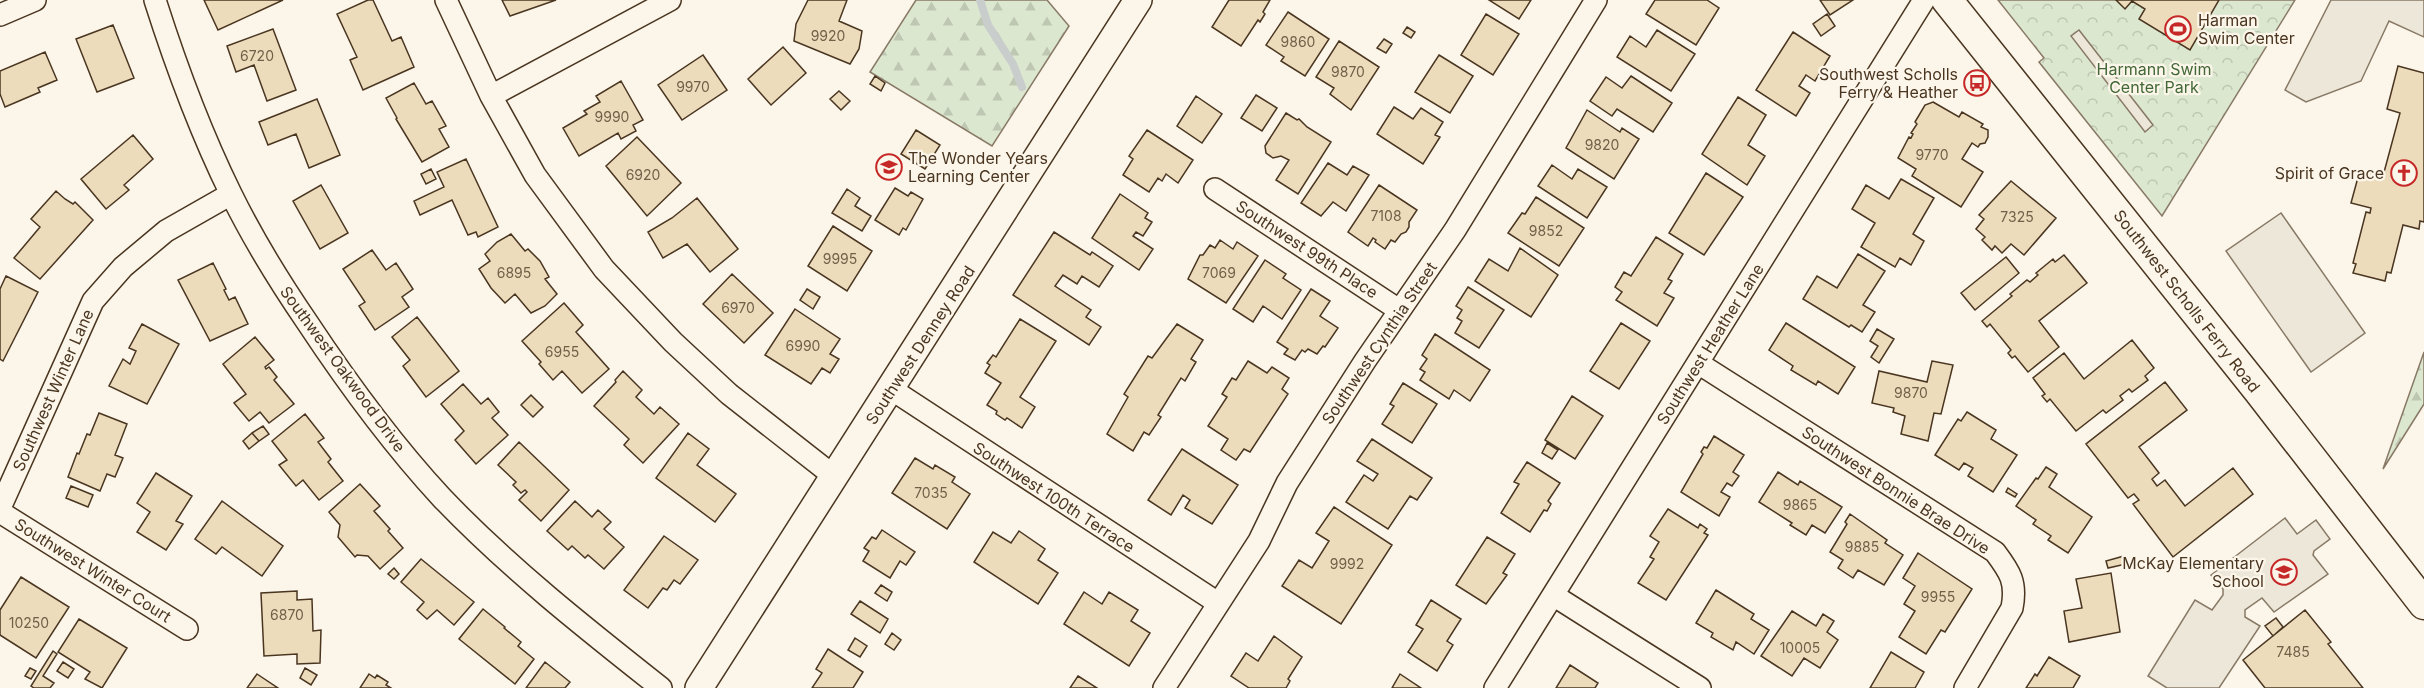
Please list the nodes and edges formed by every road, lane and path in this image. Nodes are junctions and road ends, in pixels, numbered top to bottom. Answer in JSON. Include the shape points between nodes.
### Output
{"nodes":[{"id":1,"x":35,"y":0,"type":"edge"},
{"id":2,"x":155,"y":0,"type":"edge"},
{"id":3,"x":446,"y":0,"type":"edge"},
{"id":4,"x":670,"y":0,"type":"edge"},
{"id":5,"x":1138,"y":0,"type":"edge"},
{"id":6,"x":1596,"y":0,"type":"edge"},
{"id":7,"x":1924,"y":0,"type":"edge"},
{"id":8,"x":1947,"y":0,"type":"edge"},
{"id":9,"x":0,"y":15,"type":"edge"},
{"id":10,"x":491,"y":96,"type":"junction"},
{"id":11,"x":1215,"y":189,"type":"dead end"},
{"id":12,"x":231,"y":194,"type":"junction"},
{"id":13,"x":1399,"y":310,"type":"junction"},
{"id":14,"x":1698,"y":363,"type":"junction"},
{"id":15,"x":891,"y":390,"type":"junction"},
{"id":16,"x":835,"y":477,"type":"junction"},
{"id":17,"x":0,"y":510,"type":"edge"},
{"id":18,"x":1553,"y":595,"type":"junction"},
{"id":19,"x":1218,"y":603,"type":"junction"},
{"id":20,"x":2424,"y":604,"type":"edge"},
{"id":21,"x":187,"y":628,"type":"dead end"},
{"id":22,"x":661,"y":688,"type":"edge"},
{"id":23,"x":699,"y":688,"type":"edge"},
{"id":24,"x":1164,"y":688,"type":"edge"},
{"id":25,"x":1495,"y":688,"type":"edge"},
{"id":26,"x":1700,"y":688,"type":"edge"},
{"id":27,"x":1965,"y":688,"type":"edge"}],
"edges":[{"from":1,"to":9,"type":"street"},
{"from":2,"to":12,"type":"street","name":"Southwest Oakwood Drive","via":[[180,77]]},
{"from":3,"to":10,"type":"street"},
{"from":4,"to":10,"type":"street"},
{"from":5,"to":15,"type":"street","name":"Southwest Denney Road"},
{"from":6,"to":13,"type":"street","name":"Southwest Cynthia Street","via":[[1455,230]]},
{"from":7,"to":14,"type":"street","name":"Southwest Heather Lane"},
{"from":8,"to":20,"type":"main road","name":"Southwest Scholls Ferry Road"},
{"from":10,"to":16,"type":"street","via":[[536,175],[604,269],[729,394]]},
{"from":11,"to":13,"type":"street","name":"Southwest 99th Place"},
{"from":12,"to":17,"type":"street","name":"Southwest Winter Lane","via":[[166,231],[123,267],[93,301]]},
{"from":12,"to":22,"type":"street","name":"Southwest Oakwood Drive","via":[[273,272],[327,352],[385,432],[442,498],[550,600]]},
{"from":13,"to":19,"type":"street","name":"Southwest Cynthia Street","via":[[1287,483],[1259,541]]},
{"from":14,"to":18,"type":"street","name":"Southwest Heather Lane"},
{"from":14,"to":27,"type":"street","name":"Southwest Bonnie Brae Drive","via":[[1995,552],[2012,578],[2012,608]]},
{"from":15,"to":16,"type":"street","name":"Southwest Denney Road"},
{"from":15,"to":19,"type":"street","name":"Southwest 100th Terrace"},
{"from":16,"to":23,"type":"street","name":"Southwest Denney Road"},
{"from":17,"to":21,"type":"street","name":"Southwest Winter Court"},
{"from":18,"to":25,"type":"street","name":"Southwest Heather Lane"},
{"from":18,"to":26,"type":"street"},
{"from":19,"to":24,"type":"street","name":"Southwest Cynthia Street"}]}
